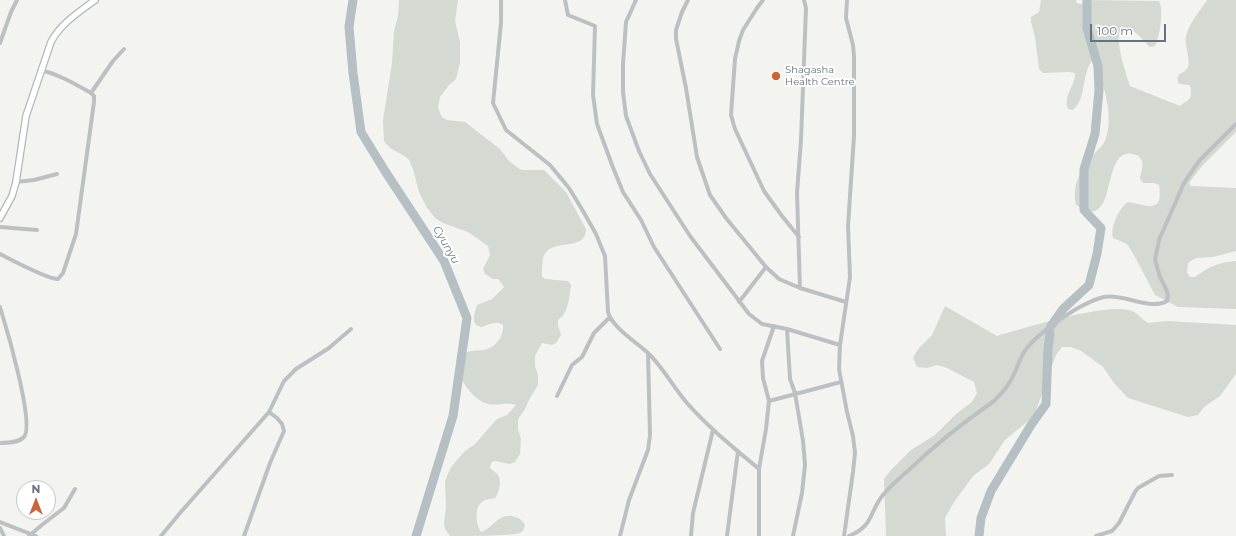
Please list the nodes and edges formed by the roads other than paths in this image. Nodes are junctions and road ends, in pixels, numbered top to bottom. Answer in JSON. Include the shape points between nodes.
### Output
{"nodes":[{"id":1,"x":17,"y":0,"type":"edge"},
{"id":2,"x":95,"y":0,"type":"edge"},
{"id":3,"x":501,"y":0,"type":"edge"},
{"id":4,"x":565,"y":0,"type":"edge"},
{"id":5,"x":636,"y":0,"type":"edge"},
{"id":6,"x":688,"y":0,"type":"edge"},
{"id":7,"x":763,"y":0,"type":"edge"},
{"id":8,"x":804,"y":0,"type":"edge"},
{"id":9,"x":847,"y":0,"type":"edge"},
{"id":10,"x":0,"y":43,"type":"edge"},
{"id":11,"x":124,"y":49,"type":"dead end"},
{"id":12,"x":41,"y":70,"type":"junction"},
{"id":13,"x":91,"y":93,"type":"junction"},
{"id":14,"x":1236,"y":124,"type":"edge"},
{"id":15,"x":57,"y":174,"type":"dead end"},
{"id":16,"x":16,"y":182,"type":"junction"},
{"id":17,"x":0,"y":218,"type":"edge"},
{"id":18,"x":0,"y":226,"type":"edge"},
{"id":19,"x":37,"y":230,"type":"dead end"},
{"id":20,"x":800,"y":238,"type":"junction"},
{"id":21,"x":0,"y":254,"type":"edge"},
{"id":22,"x":766,"y":267,"type":"junction"},
{"id":23,"x":800,"y":288,"type":"junction"},
{"id":24,"x":739,"y":302,"type":"junction"},
{"id":25,"x":846,"y":302,"type":"junction"},
{"id":26,"x":0,"y":307,"type":"edge"},
{"id":27,"x":610,"y":317,"type":"junction"},
{"id":28,"x":774,"y":326,"type":"junction"},
{"id":29,"x":351,"y":329,"type":"dead end"},
{"id":30,"x":787,"y":329,"type":"junction"},
{"id":31,"x":840,"y":345,"type":"junction"},
{"id":32,"x":720,"y":349,"type":"dead end"},
{"id":33,"x":648,"y":353,"type":"junction"},
{"id":34,"x":840,"y":382,"type":"junction"},
{"id":35,"x":795,"y":394,"type":"junction"},
{"id":36,"x":557,"y":396,"type":"dead end"},
{"id":37,"x":769,"y":401,"type":"junction"},
{"id":38,"x":269,"y":412,"type":"junction"},
{"id":39,"x":714,"y":430,"type":"junction"},
{"id":40,"x":0,"y":443,"type":"edge"},
{"id":41,"x":738,"y":451,"type":"junction"},
{"id":42,"x":759,"y":469,"type":"junction"},
{"id":43,"x":1172,"y":475,"type":"dead end"},
{"id":44,"x":74,"y":489,"type":"dead end"},
{"id":45,"x":0,"y":522,"type":"edge"},
{"id":46,"x":0,"y":528,"type":"edge"},
{"id":47,"x":32,"y":535,"type":"edge"},
{"id":48,"x":4,"y":536,"type":"edge"},
{"id":49,"x":161,"y":536,"type":"edge"},
{"id":50,"x":244,"y":536,"type":"edge"},
{"id":51,"x":620,"y":536,"type":"edge"},
{"id":52,"x":691,"y":536,"type":"edge"},
{"id":53,"x":727,"y":536,"type":"edge"},
{"id":54,"x":759,"y":536,"type":"edge"},
{"id":55,"x":793,"y":536,"type":"edge"},
{"id":56,"x":844,"y":536,"type":"edge"},
{"id":57,"x":849,"y":536,"type":"edge"},
{"id":58,"x":1096,"y":536,"type":"edge"}],
"edges":[{"from":1,"to":10,"type":"street"},
{"from":2,"to":12,"type":"main road","via":[[55,33]]},
{"from":3,"to":27,"type":"street","via":[[493,103],[506,130],[550,165],[584,210],[605,256]]},
{"from":4,"to":32,"type":"street","via":[[568,15],[595,26],[592,88],[595,117],[623,192],[674,280]]},
{"from":5,"to":24,"type":"street","via":[[626,22],[623,64],[626,116],[650,174],[690,236]]},
{"from":6,"to":22,"type":"street","via":[[676,30],[676,38],[697,157],[710,195]]},
{"from":7,"to":20,"type":"street","via":[[743,30],[739,41],[735,59],[731,115],[764,191]]},
{"from":8,"to":20,"type":"street","via":[[805,39],[797,193]]},
{"from":9,"to":25,"type":"street","via":[[846,18],[854,56],[854,136],[848,226],[850,288]]},
{"from":11,"to":13,"type":"street"},
{"from":12,"to":13,"type":"street","via":[[58,75]]},
{"from":12,"to":16,"type":"main road","via":[[26,116]]},
{"from":13,"to":21,"type":"street","via":[[94,102],[78,225],[63,273],[54,279]]},
{"from":14,"to":57,"type":"street","via":[[1199,161],[1184,183],[1159,240],[1155,260],[1168,291],[1167,301],[1150,303],[1113,296],[1104,297],[1074,310],[1058,321],[1037,338],[1024,353],[1003,392],[932,448],[890,487],[877,502],[864,528]]},
{"from":15,"to":16,"type":"street"},
{"from":16,"to":17,"type":"main road","via":[[12,196]]},
{"from":18,"to":19,"type":"street"},
{"from":20,"to":23,"type":"street"},
{"from":22,"to":23,"type":"street","via":[[779,279]]},
{"from":22,"to":24,"type":"street"},
{"from":23,"to":25,"type":"street"},
{"from":24,"to":28,"type":"street","via":[[755,320]]},
{"from":25,"to":31,"type":"street"},
{"from":26,"to":40,"type":"street","via":[[13,349],[26,425],[22,439]]},
{"from":27,"to":33,"type":"street","via":[[628,337]]},
{"from":27,"to":36,"type":"street","via":[[594,333],[582,356],[572,365]]},
{"from":28,"to":30,"type":"street"},
{"from":28,"to":37,"type":"street","via":[[762,361]]},
{"from":29,"to":38,"type":"street","via":[[329,348],[296,369],[284,381]]},
{"from":30,"to":31,"type":"street"},
{"from":30,"to":35,"type":"street","via":[[790,379]]},
{"from":31,"to":34,"type":"street"},
{"from":33,"to":39,"type":"street","via":[[686,401]]},
{"from":33,"to":51,"type":"street","via":[[648,450],[628,500]]},
{"from":34,"to":35,"type":"street"},
{"from":34,"to":56,"type":"street","via":[[855,453]]},
{"from":35,"to":37,"type":"street"},
{"from":35,"to":55,"type":"street","via":[[804,441],[805,465]]},
{"from":37,"to":42,"type":"street"},
{"from":38,"to":49,"type":"street"},
{"from":38,"to":50,"type":"street","via":[[282,424],[284,431]]},
{"from":39,"to":41,"type":"street"},
{"from":39,"to":52,"type":"street","via":[[693,513]]},
{"from":41,"to":42,"type":"street"},
{"from":41,"to":53,"type":"street"},
{"from":42,"to":54,"type":"street"},
{"from":43,"to":58,"type":"street","via":[[1159,476],[1138,488],[1112,531]]},
{"from":44,"to":47,"type":"street","via":[[64,508]]},
{"from":45,"to":47,"type":"street"},
{"from":46,"to":48,"type":"street"}]}
